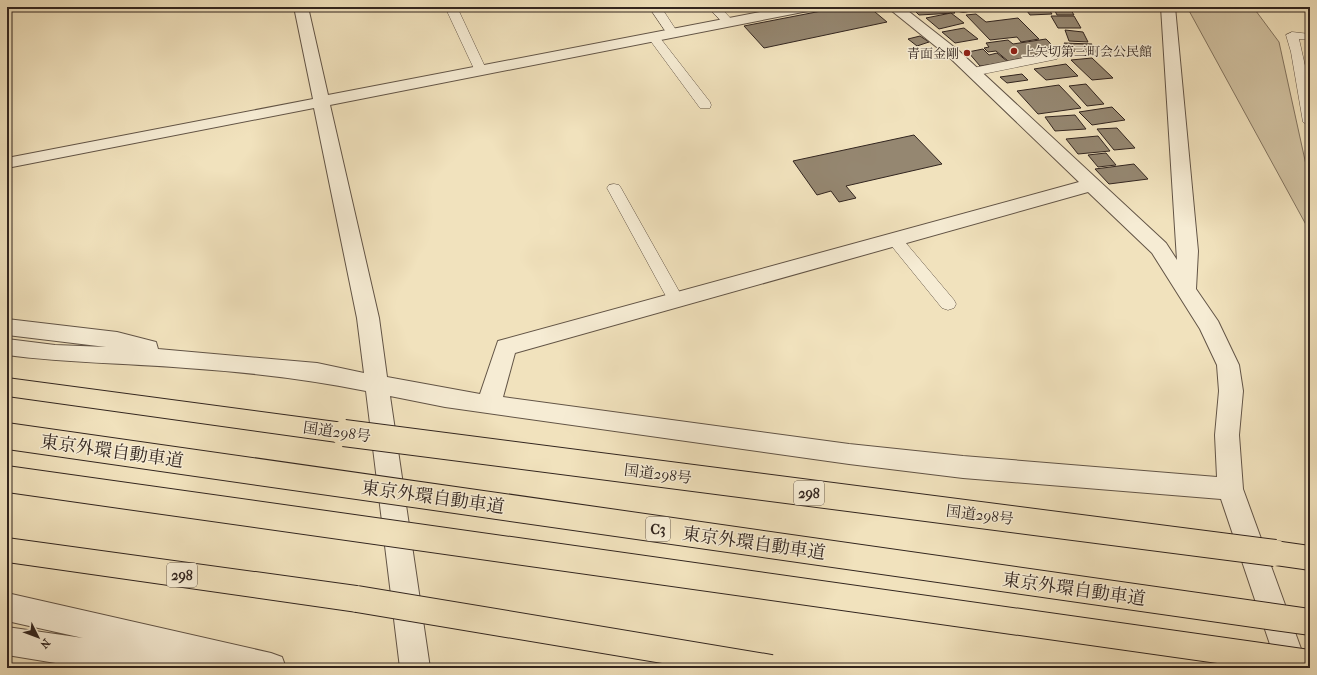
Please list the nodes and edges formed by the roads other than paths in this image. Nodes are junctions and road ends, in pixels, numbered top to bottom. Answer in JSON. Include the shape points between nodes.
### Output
{"nodes":[{"id":1,"x":301,"y":7,"type":"edge"},
{"id":2,"x":655,"y":7,"type":"edge"},
{"id":3,"x":714,"y":7,"type":"edge"},
{"id":4,"x":808,"y":7,"type":"edge"},
{"id":5,"x":894,"y":7,"type":"edge"},
{"id":6,"x":1168,"y":7,"type":"edge"},
{"id":7,"x":452,"y":9,"type":"dead end"},
{"id":8,"x":728,"y":22,"type":"junction"},
{"id":9,"x":672,"y":33,"type":"junction"},
{"id":10,"x":654,"y":36,"type":"junction"},
{"id":11,"x":1310,"y":36,"type":"edge"},
{"id":12,"x":1052,"y":56,"type":"dead end"},
{"id":13,"x":481,"y":71,"type":"junction"},
{"id":14,"x":973,"y":72,"type":"junction"},
{"id":15,"x":322,"y":102,"type":"junction"},
{"id":16,"x":705,"y":105,"type":"dead end"},
{"id":17,"x":1310,"y":122,"type":"edge"},
{"id":18,"x":7,"y":163,"type":"edge"},
{"id":19,"x":1091,"y":185,"type":"junction"},
{"id":20,"x":614,"y":188,"type":"dead end"},
{"id":21,"x":895,"y":240,"type":"junction"},
{"id":22,"x":1186,"y":289,"type":"junction"},
{"id":23,"x":676,"y":300,"type":"junction"},
{"id":24,"x":948,"y":304,"type":"dead end"},
{"id":25,"x":7,"y":327,"type":"edge"},
{"id":26,"x":7,"y":347,"type":"edge"},
{"id":27,"x":185,"y":358,"type":"junction"},
{"id":28,"x":378,"y":384,"type":"junction"},
{"id":29,"x":7,"y":387,"type":"edge"},
{"id":30,"x":489,"y":404,"type":"junction"},
{"id":31,"x":7,"y":436,"type":"edge"},
{"id":32,"x":7,"y":479,"type":"edge"},
{"id":33,"x":1230,"y":490,"type":"junction"},
{"id":34,"x":7,"y":550,"type":"edge"},
{"id":35,"x":1310,"y":558,"type":"edge"},
{"id":36,"x":7,"y":607,"type":"edge"},
{"id":37,"x":1310,"y":622,"type":"edge"},
{"id":38,"x":7,"y":641,"type":"edge"},
{"id":39,"x":1310,"y":664,"type":"edge"},
{"id":40,"x":178,"y":668,"type":"edge"},
{"id":41,"x":272,"y":668,"type":"edge"},
{"id":42,"x":416,"y":668,"type":"edge"},
{"id":43,"x":771,"y":668,"type":"edge"},
{"id":44,"x":1293,"y":668,"type":"edge"}],
"edges":[{"from":1,"to":15,"type":"street"},
{"from":2,"to":9,"type":"lane"},
{"from":3,"to":8,"type":"lane"},
{"from":4,"to":8,"type":"street"},
{"from":5,"to":14,"type":"street"},
{"from":6,"to":22,"type":"street","via":[[1188,250]]},
{"from":7,"to":13,"type":"lane"},
{"from":8,"to":9,"type":"street"},
{"from":9,"to":10,"type":"street"},
{"from":10,"to":13,"type":"street"},
{"from":10,"to":16,"type":"lane"},
{"from":11,"to":17,"type":"lane","via":[[1292,35]]},
{"from":12,"to":14,"type":"lane"},
{"from":13,"to":15,"type":"street"},
{"from":14,"to":19,"type":"street"},
{"from":15,"to":18,"type":"street"},
{"from":15,"to":28,"type":"street","via":[[368,318]]},
{"from":19,"to":21,"type":"street"},
{"from":19,"to":22,"type":"street","via":[[1159,248]]},
{"from":20,"to":23,"type":"lane"},
{"from":21,"to":23,"type":"street"},
{"from":21,"to":24,"type":"lane"},
{"from":22,"to":33,"type":"street","via":[[1210,327],[1228,366],[1231,391],[1228,435]]},
{"from":23,"to":30,"type":"street","via":[[506,347]]},
{"from":25,"to":27,"type":"street","via":[[117,340]]},
{"from":26,"to":27,"type":"street","via":[[55,353]]},
{"from":27,"to":28,"type":"street","via":[[317,372]]},
{"from":28,"to":30,"type":"street"},
{"from":28,"to":42,"type":"street"},
{"from":29,"to":35,"type":"highway","name":"国道298号","number":"298","bridge":true,"via":[[344,434]]},
{"from":30,"to":33,"type":"street","via":[[849,454],[963,467]]},
{"from":31,"to":37,"type":"highway","name":"東京外環自動車道","number":"C3","bridge":true},
{"from":32,"to":39,"type":"highway","bridge":true},
{"from":33,"to":44,"type":"street"},
{"from":34,"to":43,"type":"highway","number":"298","bridge":true,"via":[[356,599]]},
{"from":36,"to":41,"type":"street"},
{"from":38,"to":40,"type":"street"}]}
